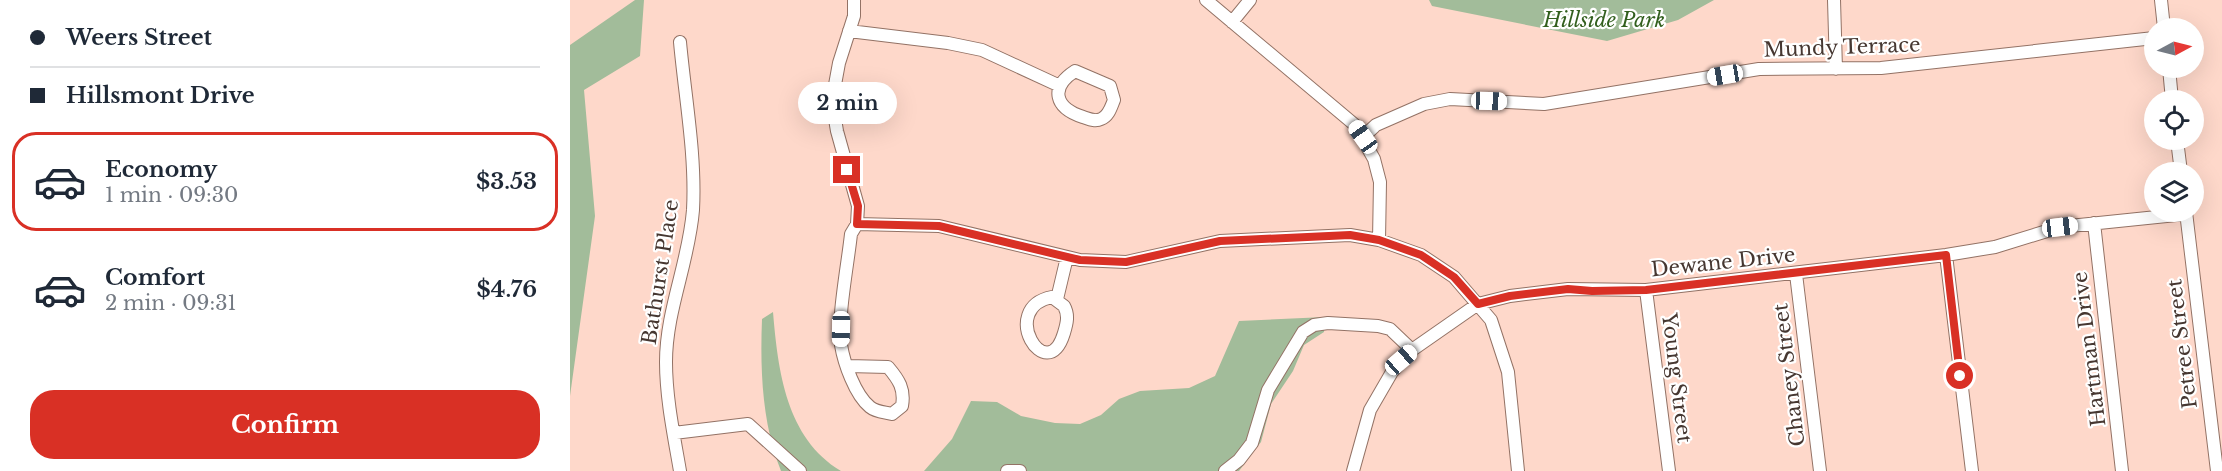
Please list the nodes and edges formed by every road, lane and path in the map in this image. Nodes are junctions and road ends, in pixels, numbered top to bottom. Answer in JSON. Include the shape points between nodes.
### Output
{"nodes":[{"id":1,"x":854,"y":0,"type":"edge"},
{"id":2,"x":1206,"y":0,"type":"edge"},
{"id":3,"x":1250,"y":0,"type":"edge"},
{"id":4,"x":1834,"y":0,"type":"edge"},
{"id":5,"x":2161,"y":0,"type":"edge"},
{"id":6,"x":2163,"y":18,"type":"edge"},
{"id":7,"x":1232,"y":22,"type":"junction"},
{"id":8,"x":849,"y":31,"type":"junction"},
{"id":9,"x":2144,"y":39,"type":"edge"},
{"id":10,"x":680,"y":42,"type":"dead end"},
{"id":11,"x":1836,"y":69,"type":"junction"},
{"id":12,"x":1060,"y":86,"type":"junction"},
{"id":13,"x":1363,"y":137,"type":"junction"},
{"id":14,"x":2144,"y":218,"type":"edge"},
{"id":15,"x":2187,"y":222,"type":"edge"},
{"id":16,"x":2094,"y":223,"type":"junction"},
{"id":17,"x":857,"y":224,"type":"junction"},
{"id":18,"x":1379,"y":240,"type":"junction"},
{"id":19,"x":1946,"y":255,"type":"junction"},
{"id":20,"x":1067,"y":257,"type":"junction"},
{"id":21,"x":1796,"y":274,"type":"junction"},
{"id":22,"x":1646,"y":290,"type":"junction"},
{"id":23,"x":1057,"y":299,"type":"dead end"},
{"id":24,"x":1478,"y":304,"type":"junction"},
{"id":25,"x":1412,"y":350,"type":"junction"},
{"id":26,"x":848,"y":366,"type":"junction"},
{"id":27,"x":674,"y":433,"type":"junction"},
{"id":28,"x":680,"y":471,"type":"edge"},
{"id":29,"x":800,"y":471,"type":"edge"},
{"id":30,"x":1006,"y":471,"type":"edge"},
{"id":31,"x":1020,"y":471,"type":"edge"},
{"id":32,"x":1225,"y":471,"type":"edge"},
{"id":33,"x":1353,"y":471,"type":"edge"},
{"id":34,"x":1518,"y":471,"type":"edge"},
{"id":35,"x":1669,"y":471,"type":"edge"},
{"id":36,"x":1820,"y":471,"type":"edge"},
{"id":37,"x":1972,"y":471,"type":"edge"},
{"id":38,"x":2122,"y":471,"type":"edge"},
{"id":39,"x":2217,"y":471,"type":"edge"}],
"edges":[{"from":1,"to":8,"type":"street"},
{"from":2,"to":7,"type":"street"},
{"from":3,"to":7,"type":"street"},
{"from":4,"to":11,"type":"street"},
{"from":5,"to":6,"type":"street"},
{"from":7,"to":13,"type":"street","via":[[1355,125]]},
{"from":8,"to":12,"type":"street","via":[[982,50]]},
{"from":8,"to":17,"type":"street","via":[[832,101],[858,206]]},
{"from":9,"to":11,"type":"street","name":"Mundy Terrace","via":[[1881,68]]},
{"from":10,"to":27,"type":"street","name":"Bathurst Place","via":[[693,209],[666,363]]},
{"from":11,"to":13,"type":"street","name":"Mundy Terrace","via":[[1759,69],[1544,104],[1450,99],[1424,104],[1376,125]]},
{"from":12,"to":12,"type":"street","via":[[1058,97],[1068,112],[1094,120],[1108,115],[1114,100],[1110,86],[1075,71]]},
{"from":13,"to":18,"type":"street","via":[[1380,182]]},
{"from":14,"to":16,"type":"street","name":"Dewane Drive"},
{"from":15,"to":39,"type":"street","name":"Petree Street"},
{"from":16,"to":19,"type":"street","name":"Dewane Drive","via":[[2060,227],[1995,247]]},
{"from":16,"to":38,"type":"street","name":"Hartman Drive"},
{"from":17,"to":20,"type":"street","via":[[939,226]]},
{"from":17,"to":26,"type":"street","via":[[851,234],[841,329]]},
{"from":18,"to":20,"type":"street","via":[[1350,235],[1239,239],[1126,262]]},
{"from":18,"to":24,"type":"street","via":[[1435,262]]},
{"from":19,"to":21,"type":"street","name":"Dewane Drive"},
{"from":19,"to":37,"type":"street"},
{"from":20,"to":23,"type":"street"},
{"from":21,"to":22,"type":"street","name":"Dewane Drive"},
{"from":21,"to":36,"type":"street","name":"Chaney Street"},
{"from":22,"to":24,"type":"street","name":"Dewane Drive","via":[[1568,289]]},
{"from":22,"to":35,"type":"street","name":"Young Street"},
{"from":24,"to":25,"type":"street","name":"Dewane Drive"},
{"from":24,"to":34,"type":"street","via":[[1491,320],[1508,372]]},
{"from":25,"to":32,"type":"street","via":[[1390,329],[1378,326],[1328,323],[1303,332],[1268,390],[1252,442]]},
{"from":25,"to":33,"type":"street","name":"Dewane Drive","via":[[1372,404]]},
{"from":26,"to":26,"type":"street","via":[[860,394],[876,411],[892,414],[902,406],[904,393],[898,378],[888,368]]},
{"from":27,"to":28,"type":"street","name":"Bathurst Place"},
{"from":27,"to":29,"type":"street","via":[[748,424]]},
{"from":30,"to":31,"type":"street"}]}
